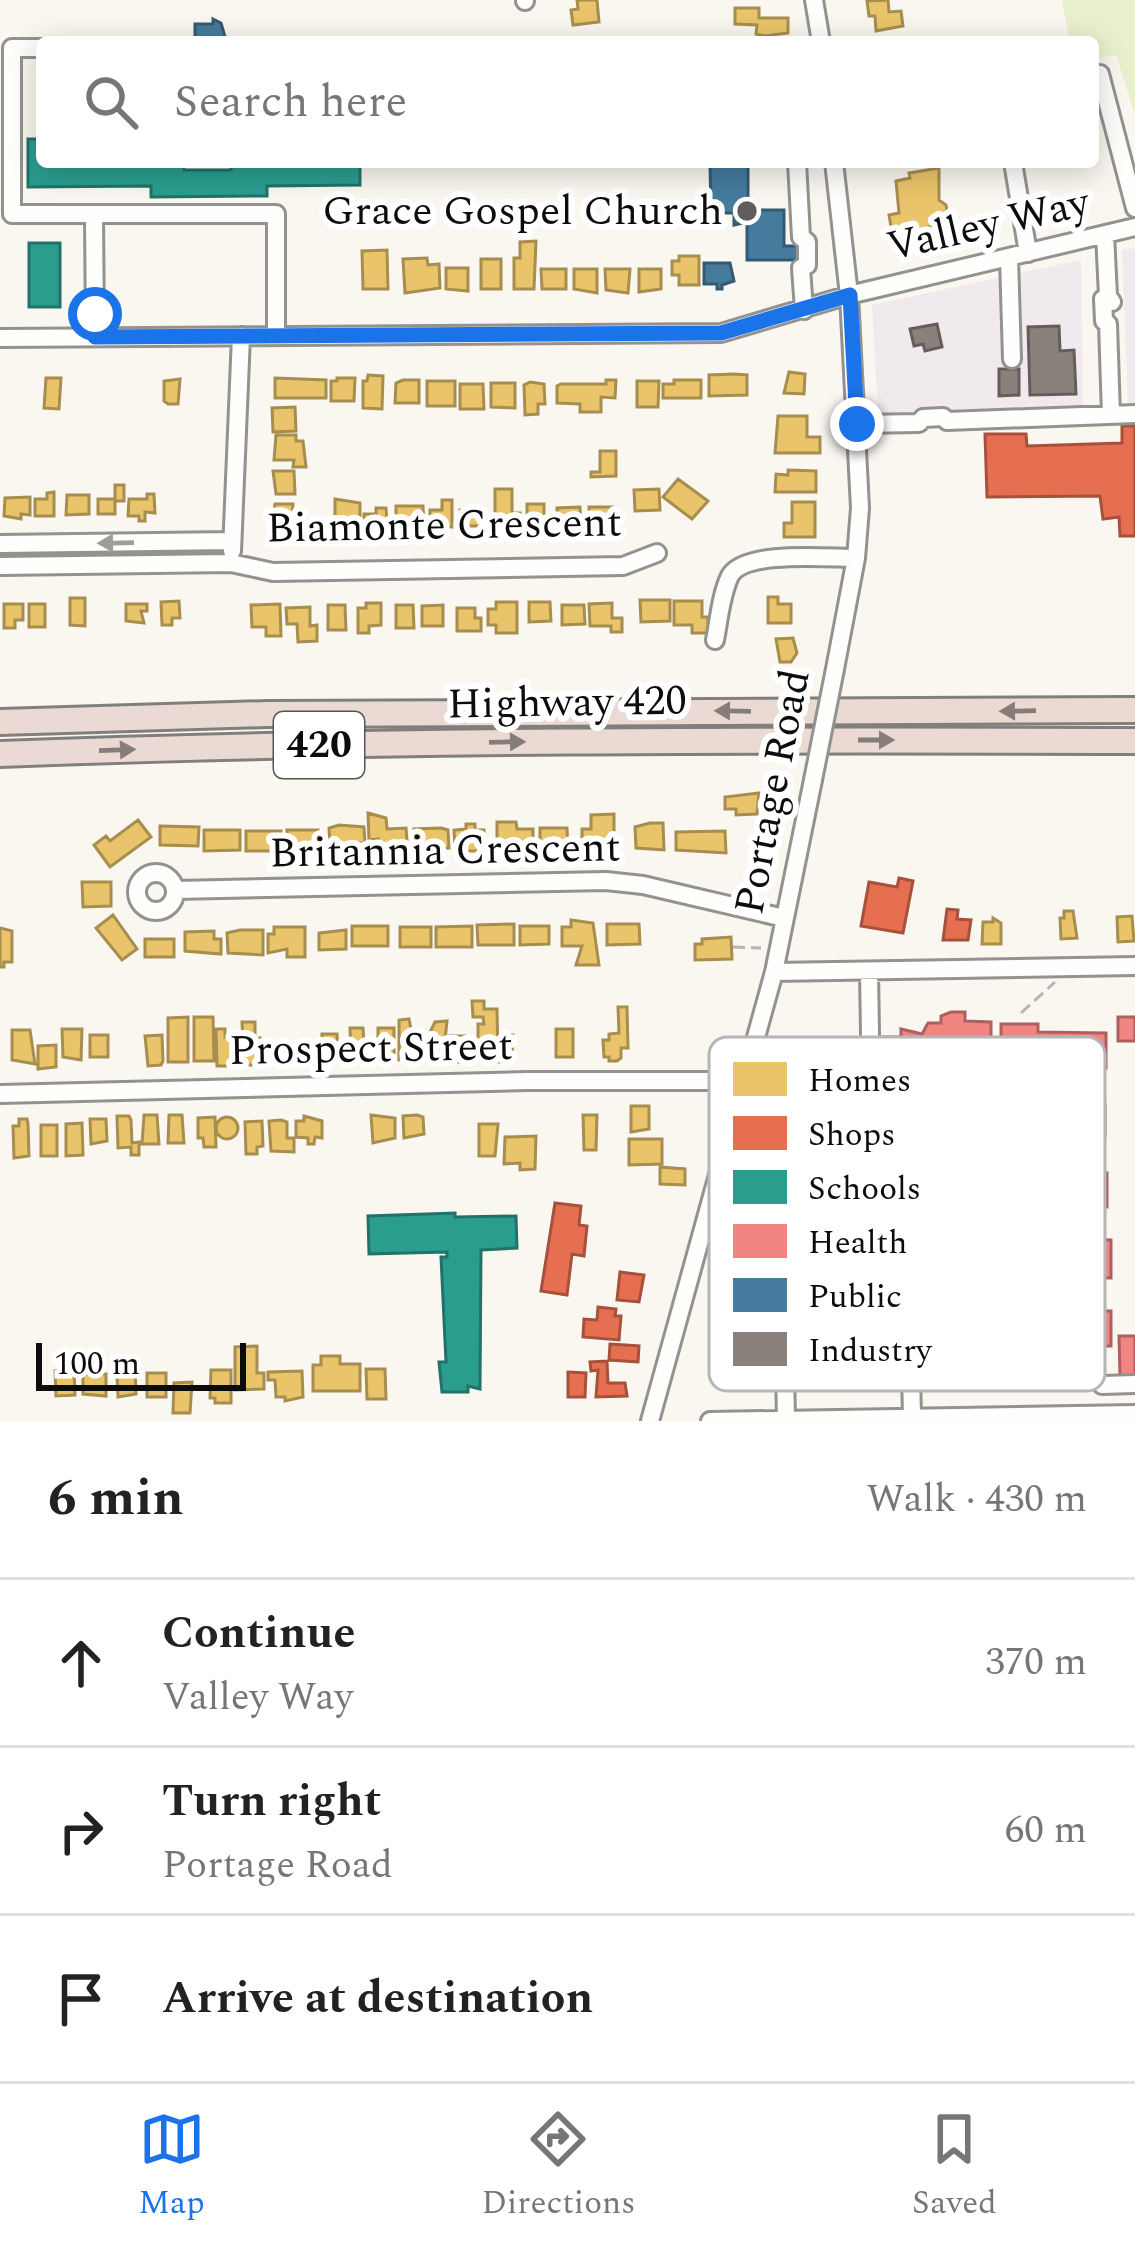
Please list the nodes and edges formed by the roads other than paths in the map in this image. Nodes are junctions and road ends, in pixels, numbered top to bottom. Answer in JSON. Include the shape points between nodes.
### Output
{"nodes":[{"id":1,"x":814,"y":0,"type":"edge"},
{"id":2,"x":820,"y":36,"type":"edge"},
{"id":3,"x":36,"y":48,"type":"edge"},
{"id":4,"x":1099,"y":74,"type":"edge"},
{"id":5,"x":797,"y":168,"type":"edge"},
{"id":6,"x":836,"y":168,"type":"edge"},
{"id":7,"x":1014,"y":168,"type":"edge"},
{"id":8,"x":1135,"y":208,"type":"edge"},
{"id":9,"x":94,"y":214,"type":"junction"},
{"id":10,"x":1135,"y":227,"type":"edge"},
{"id":11,"x":1106,"y":234,"type":"junction"},
{"id":12,"x":1028,"y":253,"type":"junction"},
{"id":13,"x":1009,"y":258,"type":"junction"},
{"id":14,"x":850,"y":295,"type":"junction"},
{"id":15,"x":805,"y":310,"type":"junction"},
{"id":16,"x":242,"y":336,"type":"junction"},
{"id":17,"x":276,"y":336,"type":"junction"},
{"id":18,"x":95,"y":337,"type":"junction"},
{"id":19,"x":0,"y":338,"type":"edge"},
{"id":20,"x":1012,"y":359,"type":"dead end"},
{"id":21,"x":1135,"y":414,"type":"edge"},
{"id":22,"x":1111,"y":415,"type":"junction"},
{"id":23,"x":857,"y":424,"type":"junction"},
{"id":24,"x":232,"y":542,"type":"junction"},
{"id":25,"x":0,"y":544,"type":"edge"},
{"id":26,"x":657,"y":554,"type":"dead end"},
{"id":27,"x":856,"y":558,"type":"junction"},
{"id":28,"x":231,"y":562,"type":"junction"},
{"id":29,"x":0,"y":566,"type":"edge"},
{"id":30,"x":715,"y":640,"type":"dead end"},
{"id":31,"x":1135,"y":710,"type":"edge"},
{"id":32,"x":0,"y":722,"type":"edge"},
{"id":33,"x":1135,"y":741,"type":"edge"},
{"id":34,"x":0,"y":754,"type":"edge"},
{"id":35,"x":175,"y":890,"type":"dead end"},
{"id":36,"x":784,"y":918,"type":"junction"},
{"id":37,"x":1135,"y":966,"type":"edge"},
{"id":38,"x":869,"y":971,"type":"junction"},
{"id":39,"x":774,"y":973,"type":"junction"},
{"id":40,"x":756,"y":1037,"type":"edge"},
{"id":41,"x":870,"y":1037,"type":"edge"},
{"id":42,"x":709,"y":1081,"type":"edge"},
{"id":43,"x":0,"y":1094,"type":"edge"},
{"id":44,"x":709,"y":1208,"type":"edge"},
{"id":45,"x":911,"y":1391,"type":"edge"},
{"id":46,"x":1135,"y":1414,"type":"edge"},
{"id":47,"x":912,"y":1416,"type":"junction"},
{"id":48,"x":1048,"y":1418,"type":"edge"},
{"id":49,"x":786,"y":1419,"type":"edge"},
{"id":50,"x":650,"y":1421,"type":"edge"},
{"id":51,"x":710,"y":1421,"type":"edge"}],
"edges":[{"from":1,"to":2,"type":"street"},
{"from":3,"to":9,"type":"street","via":[[12,48],[12,214]]},
{"from":4,"to":8,"type":"street"},
{"from":5,"to":15,"type":"street"},
{"from":6,"to":14,"type":"street","name":"Portage Road"},
{"from":7,"to":12,"type":"street"},
{"from":9,"to":17,"type":"street","via":[[276,214]]},
{"from":9,"to":18,"type":"street"},
{"from":10,"to":11,"type":"street","name":"Valley Way"},
{"from":11,"to":12,"type":"street","name":"Valley Way"},
{"from":11,"to":22,"type":"street"},
{"from":12,"to":13,"type":"street","name":"Valley Way"},
{"from":13,"to":14,"type":"street","name":"Valley Way"},
{"from":13,"to":20,"type":"street"},
{"from":14,"to":15,"type":"street","name":"Valley Way"},
{"from":14,"to":23,"type":"street","name":"Portage Road"},
{"from":15,"to":17,"type":"street","name":"Valley Way","via":[[721,333]]},
{"from":16,"to":17,"type":"street","name":"Valley Way"},
{"from":16,"to":18,"type":"street","name":"Valley Way"},
{"from":16,"to":24,"type":"street"},
{"from":18,"to":19,"type":"street","name":"Valley Way"},
{"from":21,"to":22,"type":"street"},
{"from":22,"to":23,"type":"street"},
{"from":23,"to":27,"type":"street","name":"Portage Road"},
{"from":24,"to":25,"type":"street","one_way":true},
{"from":24,"to":28,"type":"street"},
{"from":26,"to":28,"type":"street","name":"Biamonte Crescent","via":[[623,566],[273,572]]},
{"from":27,"to":30,"type":"street","via":[[738,564]]},
{"from":27,"to":36,"type":"street","name":"Portage Road","bridge":true},
{"from":28,"to":29,"type":"street","name":"Biamonte Crescent"},
{"from":31,"to":32,"type":"highway","name":"Highway 420","number":"420","one_way":true},
{"from":34,"to":33,"type":"highway","name":"Highway 420","number":"420","one_way":true,"via":[[639,740]]},
{"from":35,"to":36,"type":"street","name":"Britannia Crescent","via":[[606,881]]},
{"from":36,"to":39,"type":"street","name":"Portage Road"},
{"from":37,"to":38,"type":"street"},
{"from":38,"to":39,"type":"street"},
{"from":38,"to":41,"type":"street"},
{"from":39,"to":40,"type":"street","name":"Portage Road"},
{"from":42,"to":43,"type":"street","name":"Prospect Street"},
{"from":44,"to":50,"type":"street","name":"Portage Road"},
{"from":45,"to":47,"type":"street"},
{"from":46,"to":48,"type":"street"},
{"from":47,"to":48,"type":"street"},
{"from":47,"to":49,"type":"street"},
{"from":49,"to":51,"type":"street"}]}
